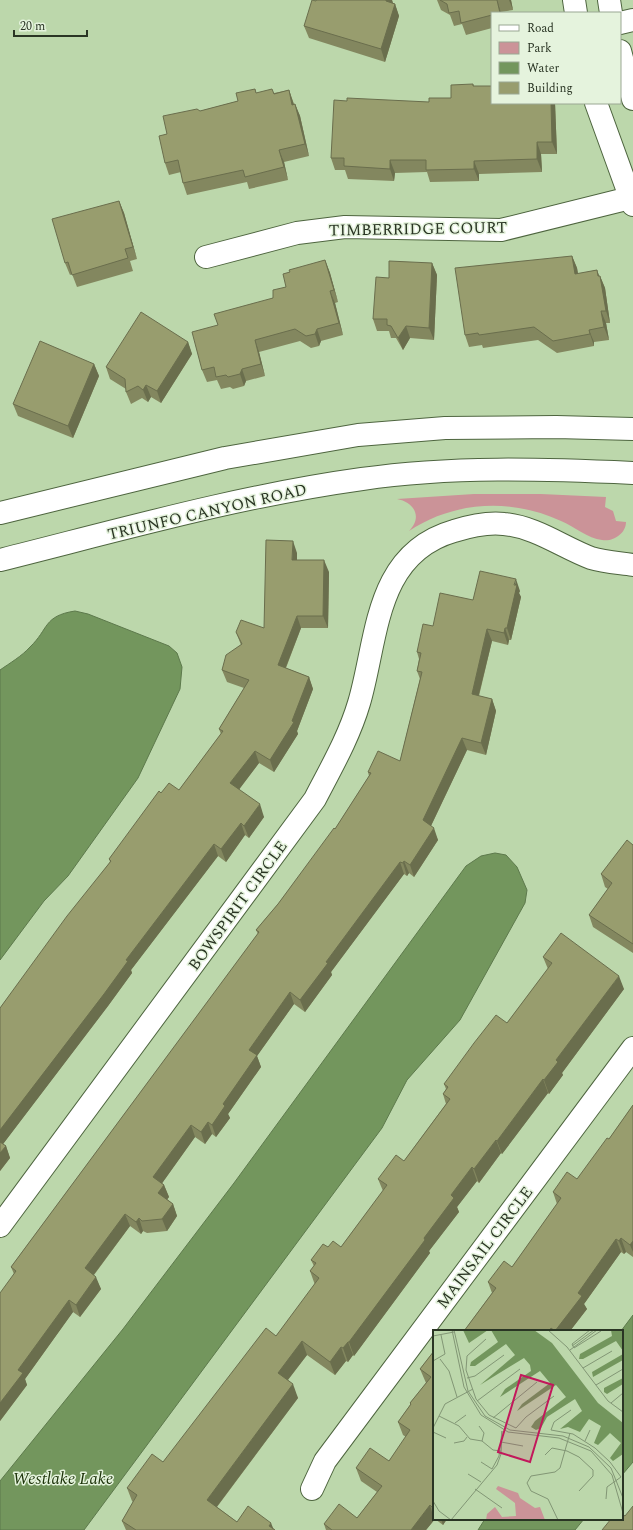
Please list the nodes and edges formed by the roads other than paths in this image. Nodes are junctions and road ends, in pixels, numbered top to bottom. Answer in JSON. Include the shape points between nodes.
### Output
{"nodes":[{"id":1,"x":574,"y":0,"type":"edge"},
{"id":2,"x":609,"y":0,"type":"edge"},
{"id":3,"x":576,"y":12,"type":"edge"},
{"id":4,"x":611,"y":12,"type":"edge"},
{"id":5,"x":633,"y":20,"type":"edge"},
{"id":6,"x":621,"y":23,"type":"edge"},
{"id":7,"x":621,"y":55,"type":"edge"},
{"id":8,"x":633,"y":99,"type":"edge"},
{"id":9,"x":596,"y":104,"type":"edge"},
{"id":10,"x":632,"y":201,"type":"edge"},
{"id":11,"x":206,"y":257,"type":"dead end"},
{"id":12,"x":633,"y":429,"type":"edge"},
{"id":13,"x":633,"y":473,"type":"edge"},
{"id":14,"x":0,"y":513,"type":"edge"},
{"id":15,"x":0,"y":560,"type":"edge"},
{"id":16,"x":633,"y":565,"type":"edge"},
{"id":17,"x":633,"y":1048,"type":"edge"},
{"id":18,"x":0,"y":1226,"type":"edge"},
{"id":19,"x":312,"y":1489,"type":"dead end"}],
"edges":[{"from":1,"to":3,"type":"street"},
{"from":2,"to":4,"type":"street"},
{"from":5,"to":6,"type":"street"},
{"from":7,"to":8,"type":"street"},
{"from":9,"to":10,"type":"street"},
{"from":10,"to":11,"type":"street","name":"TIMBERRIDGE COURT","via":[[501,230],[345,227],[297,233]]},
{"from":12,"to":14,"type":"street","via":[[445,428],[358,435],[225,458]]},
{"from":13,"to":15,"type":"street","name":"TRIUNFO CANYON ROAD","via":[[544,470],[439,472],[364,478],[264,495]]},
{"from":16,"to":18,"type":"street","name":"BOWSPIRIT CIRCLE","via":[[592,558],[543,535],[504,524],[473,526],[440,535],[414,553],[392,579],[378,617],[359,703],[347,736],[315,799]]},
{"from":17,"to":19,"type":"street","name":"MAINSAIL CIRCLE","via":[[325,1462]]}]}
